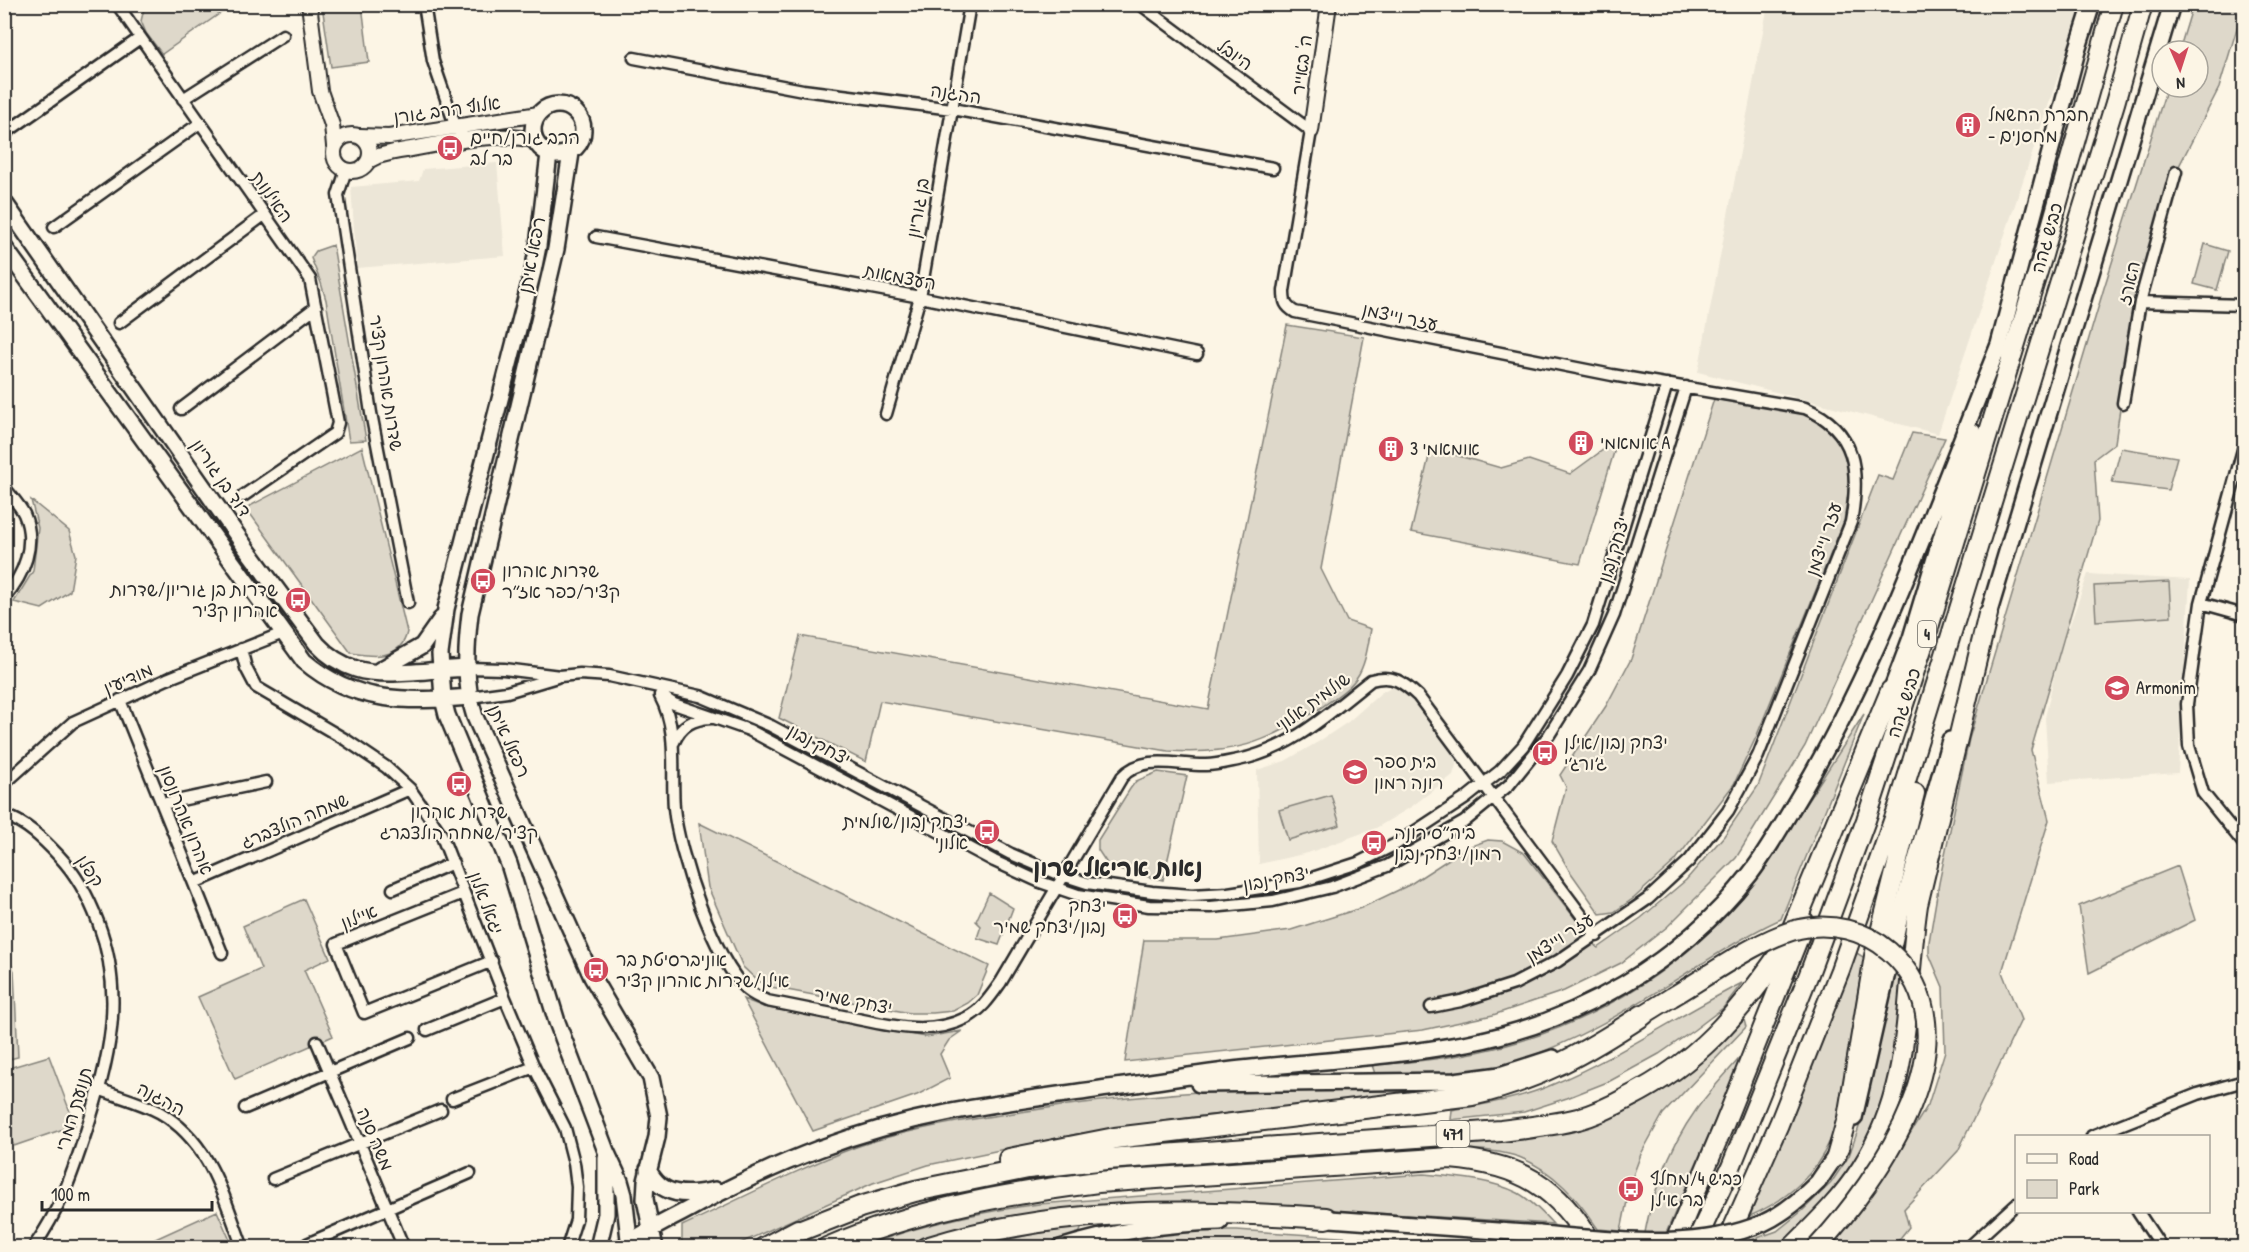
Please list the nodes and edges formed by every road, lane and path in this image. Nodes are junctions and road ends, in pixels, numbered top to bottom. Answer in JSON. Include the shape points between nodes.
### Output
{"nodes":[{"id":1,"x":309,"y":4,"type":"edge"},
{"id":2,"x":424,"y":4,"type":"edge"},
{"id":3,"x":970,"y":4,"type":"edge"},
{"id":4,"x":1140,"y":4,"type":"edge"},
{"id":5,"x":1329,"y":4,"type":"edge"},
{"id":6,"x":2092,"y":4,"type":"edge"},
{"id":7,"x":2114,"y":4,"type":"edge"},
{"id":8,"x":2143,"y":4,"type":"edge"},
{"id":9,"x":2172,"y":4,"type":"edge"},
{"id":10,"x":120,"y":6,"type":"edge"},
{"id":11,"x":283,"y":35,"type":"dead end"},
{"id":12,"x":140,"y":38,"type":"junction"},
{"id":13,"x":634,"y":57,"type":"dead end"},
{"id":14,"x":183,"y":99,"type":"junction"},
{"id":15,"x":952,"y":109,"type":"junction"},
{"id":16,"x":326,"y":110,"type":"junction"},
{"id":17,"x":539,"y":114,"type":"junction"},
{"id":18,"x":200,"y":123,"type":"junction"},
{"id":19,"x":456,"y":128,"type":"junction"},
{"id":20,"x":1311,"y":131,"type":"junction"},
{"id":21,"x":4,"y":134,"type":"edge"},
{"id":22,"x":357,"y":135,"type":"junction"},
{"id":23,"x":471,"y":140,"type":"junction"},
{"id":24,"x":535,"y":141,"type":"junction"},
{"id":25,"x":334,"y":146,"type":"junction"},
{"id":26,"x":571,"y":153,"type":"junction"},
{"id":27,"x":549,"y":154,"type":"junction"},
{"id":28,"x":368,"y":161,"type":"junction"},
{"id":29,"x":1273,"y":168,"type":"dead end"},
{"id":30,"x":346,"y":170,"type":"junction"},
{"id":31,"x":2176,"y":172,"type":"dead end"},
{"id":32,"x":4,"y":202,"type":"edge"},
{"id":33,"x":264,"y":215,"type":"junction"},
{"id":34,"x":54,"y":227,"type":"dead end"},
{"id":35,"x":596,"y":237,"type":"dead end"},
{"id":36,"x":4,"y":247,"type":"edge"},
{"id":37,"x":920,"y":297,"type":"junction"},
{"id":38,"x":2140,"y":302,"type":"junction"},
{"id":39,"x":2244,"y":304,"type":"edge"},
{"id":40,"x":316,"y":307,"type":"junction"},
{"id":41,"x":119,"y":323,"type":"dead end"},
{"id":42,"x":2000,"y":342,"type":"junction"},
{"id":43,"x":1197,"y":354,"type":"dead end"},
{"id":44,"x":1667,"y":384,"type":"junction"},
{"id":45,"x":1686,"y":387,"type":"junction"},
{"id":46,"x":2123,"y":403,"type":"dead end"},
{"id":47,"x":181,"y":409,"type":"dead end"},
{"id":48,"x":886,"y":414,"type":"dead end"},
{"id":49,"x":2243,"y":451,"type":"edge"},
{"id":50,"x":4,"y":487,"type":"edge"},
{"id":51,"x":243,"y":495,"type":"dead end"},
{"id":52,"x":1966,"y":586,"type":"junction"},
{"id":53,"x":4,"y":598,"type":"edge"},
{"id":54,"x":408,"y":603,"type":"dead end"},
{"id":55,"x":2201,"y":603,"type":"junction"},
{"id":56,"x":446,"y":609,"type":"junction"},
{"id":57,"x":1988,"y":614,"type":"junction"},
{"id":58,"x":2244,"y":615,"type":"edge"},
{"id":59,"x":283,"y":633,"type":"junction"},
{"id":60,"x":241,"y":649,"type":"junction"},
{"id":61,"x":468,"y":668,"type":"junction"},
{"id":62,"x":440,"y":669,"type":"junction"},
{"id":63,"x":376,"y":672,"type":"junction"},
{"id":64,"x":560,"y":676,"type":"junction"},
{"id":65,"x":633,"y":681,"type":"junction"},
{"id":66,"x":1892,"y":691,"type":"junction"},
{"id":67,"x":660,"y":696,"type":"junction"},
{"id":68,"x":470,"y":697,"type":"junction"},
{"id":69,"x":443,"y":699,"type":"junction"},
{"id":70,"x":120,"y":700,"type":"junction"},
{"id":71,"x":716,"y":718,"type":"junction"},
{"id":72,"x":673,"y":748,"type":"junction"},
{"id":73,"x":266,"y":782,"type":"dead end"},
{"id":74,"x":1485,"y":783,"type":"junction"},
{"id":75,"x":4,"y":784,"type":"edge"},
{"id":76,"x":410,"y":789,"type":"junction"},
{"id":77,"x":1495,"y":798,"type":"junction"},
{"id":78,"x":162,"y":804,"type":"junction"},
{"id":79,"x":4,"y":815,"type":"edge"},
{"id":80,"x":2244,"y":844,"type":"edge"},
{"id":81,"x":453,"y":863,"type":"junction"},
{"id":82,"x":1063,"y":876,"type":"junction"},
{"id":83,"x":194,"y":883,"type":"junction"},
{"id":84,"x":1056,"y":888,"type":"junction"},
{"id":85,"x":393,"y":889,"type":"dead end"},
{"id":86,"x":463,"y":893,"type":"junction"},
{"id":87,"x":1597,"y":936,"type":"junction"},
{"id":88,"x":222,"y":953,"type":"dead end"},
{"id":89,"x":492,"y":962,"type":"junction"},
{"id":90,"x":111,"y":971,"type":"joint"},
{"id":91,"x":505,"y":998,"type":"junction"},
{"id":92,"x":1431,"y":1007,"type":"dead end"},
{"id":93,"x":1643,"y":1016,"type":"junction"},
{"id":94,"x":428,"y":1030,"type":"dead end"},
{"id":95,"x":410,"y":1038,"type":"dead end"},
{"id":96,"x":316,"y":1042,"type":"dead end"},
{"id":97,"x":534,"y":1067,"type":"junction"},
{"id":98,"x":329,"y":1073,"type":"junction"},
{"id":99,"x":2243,"y":1084,"type":"edge"},
{"id":100,"x":99,"y":1089,"type":"junction"},
{"id":101,"x":1070,"y":1093,"type":"junction"},
{"id":102,"x":452,"y":1100,"type":"dead end"},
{"id":103,"x":244,"y":1108,"type":"dead end"},
{"id":104,"x":441,"y":1110,"type":"dead end"},
{"id":105,"x":2097,"y":1135,"type":"edge"},
{"id":106,"x":359,"y":1143,"type":"junction"},
{"id":107,"x":606,"y":1151,"type":"junction"},
{"id":108,"x":1836,"y":1157,"type":"junction"},
{"id":109,"x":648,"y":1168,"type":"junction"},
{"id":110,"x":470,"y":1173,"type":"dead end"},
{"id":111,"x":273,"y":1179,"type":"dead end"},
{"id":112,"x":734,"y":1186,"type":"junction"},
{"id":113,"x":2015,"y":1205,"type":"edge"},
{"id":114,"x":387,"y":1209,"type":"junction"},
{"id":115,"x":2139,"y":1213,"type":"edge"},
{"id":116,"x":1326,"y":1218,"type":"junction"},
{"id":117,"x":651,"y":1229,"type":"junction"},
{"id":118,"x":786,"y":1236,"type":"junction"},
{"id":119,"x":307,"y":1244,"type":"dead end"},
{"id":120,"x":630,"y":1246,"type":"edge"},
{"id":121,"x":33,"y":1248,"type":"edge"},
{"id":122,"x":243,"y":1248,"type":"edge"},
{"id":123,"x":404,"y":1248,"type":"edge"},
{"id":124,"x":567,"y":1248,"type":"edge"},
{"id":125,"x":598,"y":1248,"type":"edge"},
{"id":126,"x":655,"y":1248,"type":"edge"},
{"id":127,"x":764,"y":1248,"type":"edge"},
{"id":128,"x":827,"y":1248,"type":"edge"},
{"id":129,"x":927,"y":1248,"type":"edge"},
{"id":130,"x":1060,"y":1248,"type":"edge"},
{"id":131,"x":1594,"y":1248,"type":"edge"},
{"id":132,"x":1672,"y":1248,"type":"edge"},
{"id":133,"x":1693,"y":1248,"type":"edge"},
{"id":134,"x":1724,"y":1248,"type":"edge"},
{"id":135,"x":1791,"y":1248,"type":"edge"},
{"id":136,"x":1816,"y":1248,"type":"edge"},
{"id":137,"x":1968,"y":1248,"type":"edge"},
{"id":138,"x":2162,"y":1248,"type":"edge"}],
"edges":[{"from":1,"to":16,"type":"street"},
{"from":2,"to":19,"type":"street","via":[[433,62]]},
{"from":3,"to":15,"type":"street","name":"בן גוריון"},
{"from":4,"to":20,"type":"street","name":"היובל"},
{"from":5,"to":20,"type":"street","name":"ה' באייר"},
{"from":6,"to":42,"type":"main road"},
{"from":7,"to":133,"type":"highway","name":"כביש גהה","number":"4","via":[[2043,255],[1866,820],[1754,1112]]},
{"from":8,"to":52,"type":"highway","name":"כביש גהה","number":"4"},
{"from":9,"to":57,"type":"main road"},
{"from":10,"to":12,"type":"street","name":"האילנות"},
{"from":11,"to":14,"type":"street"},
{"from":12,"to":14,"type":"street","name":"האילנות"},
{"from":12,"to":21,"type":"street"},
{"from":13,"to":15,"type":"street","name":"ההגנה","via":[[803,90]]},
{"from":14,"to":18,"type":"street","name":"האילנות"},
{"from":15,"to":29,"type":"street","name":"ההגנה"},
{"from":15,"to":37,"type":"street","name":"בן גוריון"},
{"from":16,"to":22,"type":"street","via":[[338,124]]},
{"from":16,"to":25,"type":"street"},
{"from":17,"to":19,"type":"street","name":"אלוף הרב גורן"},
{"from":17,"to":24,"type":"main road","via":[[533,124]]},
{"from":17,"to":26,"type":"main road","via":[[555,105],[576,113],[584,127],[583,135]]},
{"from":18,"to":33,"type":"street","name":"האילנות"},
{"from":18,"to":34,"type":"street"},
{"from":19,"to":22,"type":"street","name":"אלוף הרב גורן","via":[[376,138]]},
{"from":19,"to":23,"type":"street"},
{"from":20,"to":44,"type":"street","name":"עזר וייצמן","via":[[1284,291],[1287,307],[1295,312],[1454,345]]},
{"from":22,"to":25,"type":"street","via":[[342,137]]},
{"from":22,"to":28,"type":"street","via":[[368,144]]},
{"from":23,"to":24,"type":"street","name":"אלוף הרב גורן","via":[[522,137]]},
{"from":23,"to":28,"type":"street","name":"אלוף הרב גורן","via":[[394,152]]},
{"from":24,"to":27,"type":"main road"},
{"from":25,"to":30,"type":"street","via":[[334,158]]},
{"from":26,"to":27,"type":"main road"},
{"from":26,"to":61,"type":"main road","name":"רפאל איתן","via":[[556,249],[470,614]]},
{"from":27,"to":56,"type":"main road","name":"רפאל איתן","via":[[533,271]]},
{"from":28,"to":30,"type":"street","via":[[358,170]]},
{"from":30,"to":54,"type":"street","name":"שדרות אהרון קציר","via":[[338,195],[371,413]]},
{"from":31,"to":38,"type":"street","name":"הארז"},
{"from":32,"to":63,"type":"main road","name":"דוד בן גוריון","via":[[317,644],[340,663]]},
{"from":33,"to":40,"type":"street","name":"האילנות","via":[[310,279]]},
{"from":33,"to":41,"type":"street"},
{"from":35,"to":37,"type":"street","name":"העצמאות"},
{"from":36,"to":59,"type":"main road"},
{"from":37,"to":43,"type":"street","name":"העצמאות"},
{"from":37,"to":48,"type":"street","name":"בן גוריון"},
{"from":38,"to":39,"type":"street"},
{"from":38,"to":46,"type":"street","name":"הארז"},
{"from":40,"to":47,"type":"street"},
{"from":40,"to":51,"type":"street","name":"האילנות","via":[[338,423],[334,433]]},
{"from":42,"to":66,"type":"main road"},
{"from":42,"to":101,"type":"main road","via":[[1879,642],[1835,735],[1753,871],[1692,936],[1596,1000],[1500,1036],[1415,1052]]},
{"from":44,"to":45,"type":"street","name":"עזר וייצמן"},
{"from":44,"to":74,"type":"street","name":"יצחק נבון","via":[[1593,625],[1567,676],[1523,746]]},
{"from":45,"to":77,"type":"street","name":"יצחק נבון","via":[[1603,644],[1549,735]]},
{"from":45,"to":87,"type":"street","name":"עזר וייצמן","via":[[1805,408],[1824,416],[1836,428],[1851,455],[1855,499],[1846,533],[1758,756],[1728,811],[1666,884]]},
{"from":49,"to":55,"type":"street"},
{"from":50,"to":53,"type":"street","via":[[25,517],[29,538],[25,567]]},
{"from":52,"to":108,"type":"highway","via":[[1874,956],[1847,1118]]},
{"from":52,"to":134,"type":"highway","name":"כביש גהה","number":"4","via":[[1902,797],[1859,918],[1779,1124]]},
{"from":55,"to":58,"type":"street"},
{"from":55,"to":80,"type":"street","via":[[2187,704],[2189,746],[2203,793]]},
{"from":56,"to":62,"type":"main road","name":"רפאל איתן"},
{"from":56,"to":63,"type":"main road","via":[[422,646]]},
{"from":57,"to":108,"type":"main road","via":[[1904,899],[1856,1110]]},
{"from":57,"to":135,"type":"highway","via":[[1918,905],[1902,1062],[1892,1102],[1860,1169]]},
{"from":59,"to":60,"type":"street","name":"מודיעין"},
{"from":59,"to":69,"type":"main road","via":[[304,661],[339,685],[385,698]]},
{"from":60,"to":70,"type":"street","name":"מודיעין"},
{"from":60,"to":76,"type":"street","name":"יגאל אלון","via":[[256,687],[371,756]]},
{"from":61,"to":62,"type":"main road","name":"דוד בן גוריון"},
{"from":61,"to":64,"type":"street","name":"יצחק נבון"},
{"from":61,"to":68,"type":"main road","name":"רפאל איתן"},
{"from":62,"to":63,"type":"main road","name":"דוד בן גוריון"},
{"from":62,"to":69,"type":"main road","name":"רפאל איתן"},
{"from":64,"to":65,"type":"street","name":"יצחק נבון","via":[[594,674]]},
{"from":64,"to":68,"type":"street","name":"יצחק נבון","via":[[507,692]]},
{"from":65,"to":67,"type":"street","name":"יצחק נבון"},
{"from":65,"to":82,"type":"street","name":"יצחק נבון","via":[[700,696],[764,723],[1011,854]]},
{"from":66,"to":118,"type":"highway","number":"471","via":[[1780,954],[1713,1039],[1665,1078],[1619,1102],[1566,1122],[1501,1131],[1107,1159],[996,1173],[915,1191]]},
{"from":66,"to":132,"type":"highway","via":[[1784,979]]},
{"from":67,"to":71,"type":"street","name":"יצחק נבון"},
{"from":67,"to":72,"type":"street","name":"יצחק שמיר","via":[[670,721]]},
{"from":68,"to":69,"type":"main road","name":"יצחק נבון"},
{"from":68,"to":109,"type":"main road","name":"רפאל איתן","via":[[475,717],[592,977],[651,1078],[659,1117]]},
{"from":69,"to":107,"type":"main road","name":"רפאל איתן","via":[[509,864],[553,1012]]},
{"from":70,"to":75,"type":"street","name":"מודיעין","via":[[73,722]]},
{"from":70,"to":78,"type":"street","name":"אהרון אהרונסון"},
{"from":71,"to":72,"type":"street","via":[[687,724],[678,733]]},
{"from":71,"to":84,"type":"street","name":"יצחק נבון","via":[[749,730],[994,861]]},
{"from":72,"to":84,"type":"street","name":"יצחק שמיר","via":[[674,809],[689,874],[732,972],[748,991],[767,1001],[902,1027],[948,1026],[985,1004]]},
{"from":73,"to":78,"type":"street"},
{"from":74,"to":77,"type":"street"},
{"from":74,"to":82,"type":"street","name":"יצחק נבון","via":[[1396,844],[1300,882],[1192,895],[1125,889]]},
{"from":74,"to":82,"type":"street","name":"שולמית אלוני","via":[[1418,696],[1404,682],[1383,676],[1371,680],[1306,732],[1258,755],[1208,765],[1161,762],[1130,768]]},
{"from":76,"to":81,"type":"street","name":"יגאל אלון","via":[[441,834]]},
{"from":76,"to":83,"type":"street","name":"שמחה הולצברג"},
{"from":77,"to":84,"type":"street","name":"יצחק נבון","via":[[1464,822],[1387,866],[1301,896],[1242,905],[1181,908],[1113,901]]},
{"from":77,"to":87,"type":"street"},
{"from":78,"to":83,"type":"street","name":"אהרון אהרונסון"},
{"from":79,"to":90,"type":"street","name":"קפלן","via":[[39,837],[74,874],[103,934]]},
{"from":81,"to":85,"type":"street"},
{"from":81,"to":86,"type":"street","name":"יגאל אלון"},
{"from":82,"to":84,"type":"street","name":"יצחק שמיר"},
{"from":83,"to":88,"type":"street","name":"אהרון אהרונסון"},
{"from":86,"to":89,"type":"street","name":"יגאל אלון"},
{"from":86,"to":89,"type":"street","name":"איילון","via":[[336,944],[364,1013]]},
{"from":87,"to":92,"type":"street","name":"עזר וייצמן","via":[[1514,984]]},
{"from":89,"to":91,"type":"street","name":"יגאל אלון"},
{"from":90,"to":100,"type":"street","name":"תנועת המרי","via":[[113,1018]]},
{"from":91,"to":94,"type":"street"},
{"from":91,"to":97,"type":"street","name":"יגאל אלון"},
{"from":93,"to":101,"type":"main road","via":[[1543,1062],[1467,1080],[1245,1082]]},
{"from":93,"to":118,"type":"highway","via":[[1574,1059],[1495,1090],[1076,1145],[898,1185]]},
{"from":93,"to":136,"type":"highway","bridge":true,"via":[[1790,931],[1810,927],[1848,929],[1870,938],[1895,956],[1912,979],[1924,1010],[1927,1033],[1922,1070],[1894,1143],[1878,1171]]},
{"from":95,"to":98,"type":"street"},
{"from":96,"to":98,"type":"street","name":"משה סנה"},
{"from":97,"to":102,"type":"street"},
{"from":97,"to":124,"type":"street","name":"יגאל אלון","via":[[565,1128],[576,1171],[576,1214]]},
{"from":98,"to":103,"type":"street"},
{"from":98,"to":106,"type":"street","name":"משה סנה"},
{"from":99,"to":105,"type":"street","via":[[2198,1094]]},
{"from":100,"to":121,"type":"street","name":"תנועת המרי","via":[[64,1196]]},
{"from":100,"to":122,"type":"street","name":"ההגנה","via":[[159,1112],[194,1140],[216,1177]]},
{"from":101,"to":112,"type":"main road","via":[[952,1112],[866,1132],[798,1156]]},
{"from":104,"to":106,"type":"street"},
{"from":106,"to":111,"type":"street"},
{"from":106,"to":114,"type":"street","name":"משה סנה"},
{"from":107,"to":120,"type":"main road","name":"רפאל איתן","via":[[622,1188]]},
{"from":107,"to":125,"type":"main road","via":[[606,1214]]},
{"from":108,"to":116,"type":"main road","bridge":true,"via":[[1818,1182],[1780,1214],[1745,1230],[1694,1240],[1645,1242]]},
{"from":109,"to":112,"type":"main road","via":[[655,1181],[673,1192],[697,1193]]},
{"from":109,"to":117,"type":"main road","name":"רפאל איתן","via":[[645,1199]]},
{"from":110,"to":114,"type":"street"},
{"from":112,"to":117,"type":"main road"},
{"from":113,"to":137,"type":"street"},
{"from":114,"to":119,"type":"street"},
{"from":114,"to":123,"type":"street","name":"משה סנה"},
{"from":115,"to":138,"type":"street"},
{"from":116,"to":129,"type":"highway","via":[[1205,1211],[1121,1213],[1032,1224]]},
{"from":116,"to":130,"type":"main road","via":[[1172,1225],[1117,1233]]},
{"from":117,"to":120,"type":"main road"},
{"from":117,"to":126,"type":"main road","name":"רפאל איתן"},
{"from":118,"to":127,"type":"highway","number":"471"},
{"from":128,"to":131,"type":"highway","number":"471","via":[[919,1214],[1040,1190],[1098,1182],[1450,1158],[1486,1162],[1543,1187],[1567,1207]]}]}
